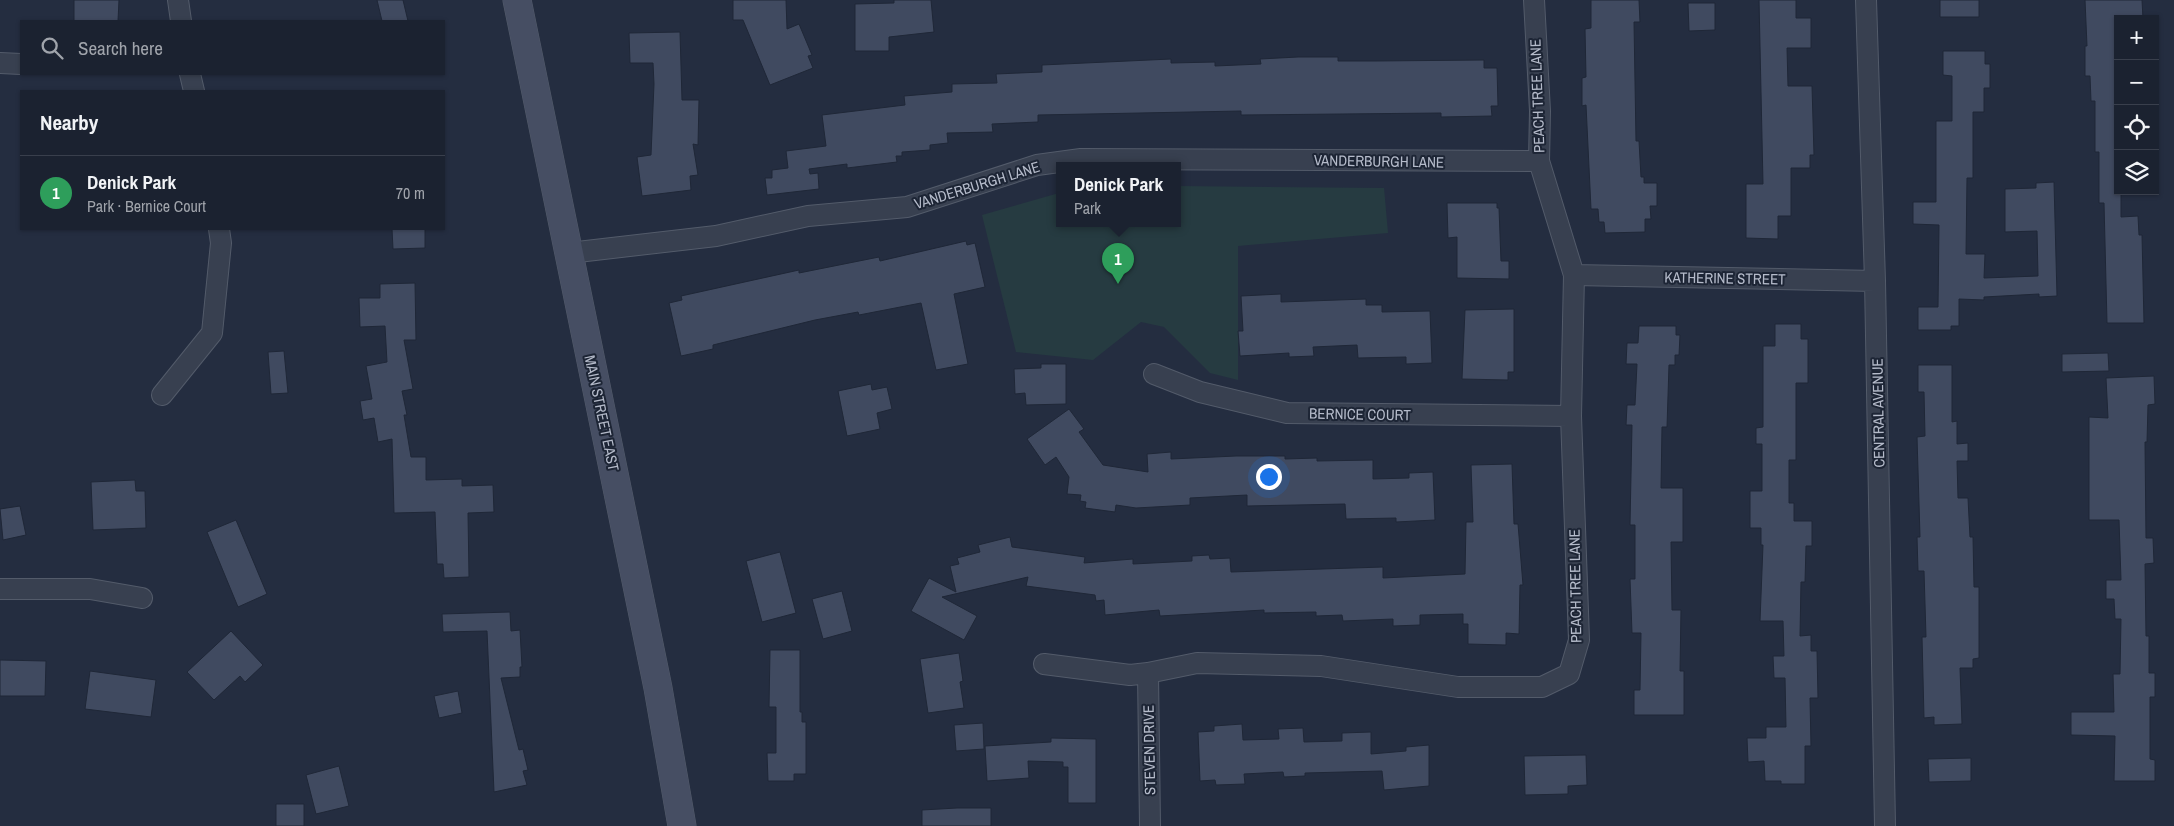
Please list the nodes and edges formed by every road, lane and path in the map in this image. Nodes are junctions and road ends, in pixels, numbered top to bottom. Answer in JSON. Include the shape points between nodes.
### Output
{"nodes":[{"id":1,"x":178,"y":0,"type":"edge"},
{"id":2,"x":517,"y":0,"type":"edge"},
{"id":3,"x":1534,"y":0,"type":"edge"},
{"id":4,"x":1866,"y":0,"type":"edge"},
{"id":5,"x":181,"y":20,"type":"edge"},
{"id":6,"x":0,"y":63,"type":"edge"},
{"id":7,"x":20,"y":64,"type":"edge"},
{"id":8,"x":190,"y":75,"type":"edge"},
{"id":9,"x":194,"y":90,"type":"edge"},
{"id":10,"x":1539,"y":160,"type":"junction"},
{"id":11,"x":1056,"y":162,"type":"edge"},
{"id":12,"x":1059,"y":162,"type":"edge"},
{"id":13,"x":219,"y":230,"type":"edge"},
{"id":14,"x":569,"y":253,"type":"junction"},
{"id":15,"x":1574,"y":275,"type":"junction"},
{"id":16,"x":1875,"y":281,"type":"junction"},
{"id":17,"x":1154,"y":374,"type":"dead end"},
{"id":18,"x":162,"y":395,"type":"dead end"},
{"id":19,"x":1571,"y":416,"type":"junction"},
{"id":20,"x":0,"y":590,"type":"edge"},
{"id":21,"x":142,"y":598,"type":"dead end"},
{"id":22,"x":1044,"y":664,"type":"dead end"},
{"id":23,"x":1148,"y":674,"type":"junction"},
{"id":24,"x":682,"y":826,"type":"edge"},
{"id":25,"x":1150,"y":826,"type":"edge"},
{"id":26,"x":1885,"y":826,"type":"edge"}],
"edges":[{"from":1,"to":5,"type":"street"},
{"from":2,"to":14,"type":"main road","name":"MAIN STREET EAST"},
{"from":3,"to":10,"type":"street","name":"PEACH TREE LANE","via":[[1540,111]]},
{"from":4,"to":16,"type":"street","name":"CENTRAL AVENUE"},
{"from":6,"to":7,"type":"street"},
{"from":8,"to":9,"type":"street"},
{"from":10,"to":12,"type":"street","name":"VANDERBURGH LANE","via":[[1081,159]]},
{"from":10,"to":15,"type":"street","name":"PEACH TREE LANE"},
{"from":11,"to":14,"type":"street","name":"VANDERBURGH LANE","via":[[1037,165],[907,207],[808,216],[716,236]]},
{"from":13,"to":18,"type":"street","via":[[212,333]]},
{"from":14,"to":24,"type":"main road","name":"MAIN STREET EAST","via":[[658,688]]},
{"from":15,"to":16,"type":"street","name":"KATHERINE STREET"},
{"from":15,"to":19,"type":"street","name":"PEACH TREE LANE"},
{"from":16,"to":26,"type":"street","name":"CENTRAL AVENUE"},
{"from":17,"to":19,"type":"street","name":"BERNICE COURT","via":[[1200,392],[1287,413]]},
{"from":19,"to":23,"type":"street","name":"PEACH TREE LANE","via":[[1579,640],[1570,674],[1542,688],[1532,688],[1458,687],[1321,666],[1197,663]]},
{"from":20,"to":21,"type":"street","via":[[90,589]]},
{"from":22,"to":23,"type":"street","name":"PEACH TREE LANE","via":[[1130,675]]},
{"from":23,"to":25,"type":"street","name":"STEVEN DRIVE"}]}
